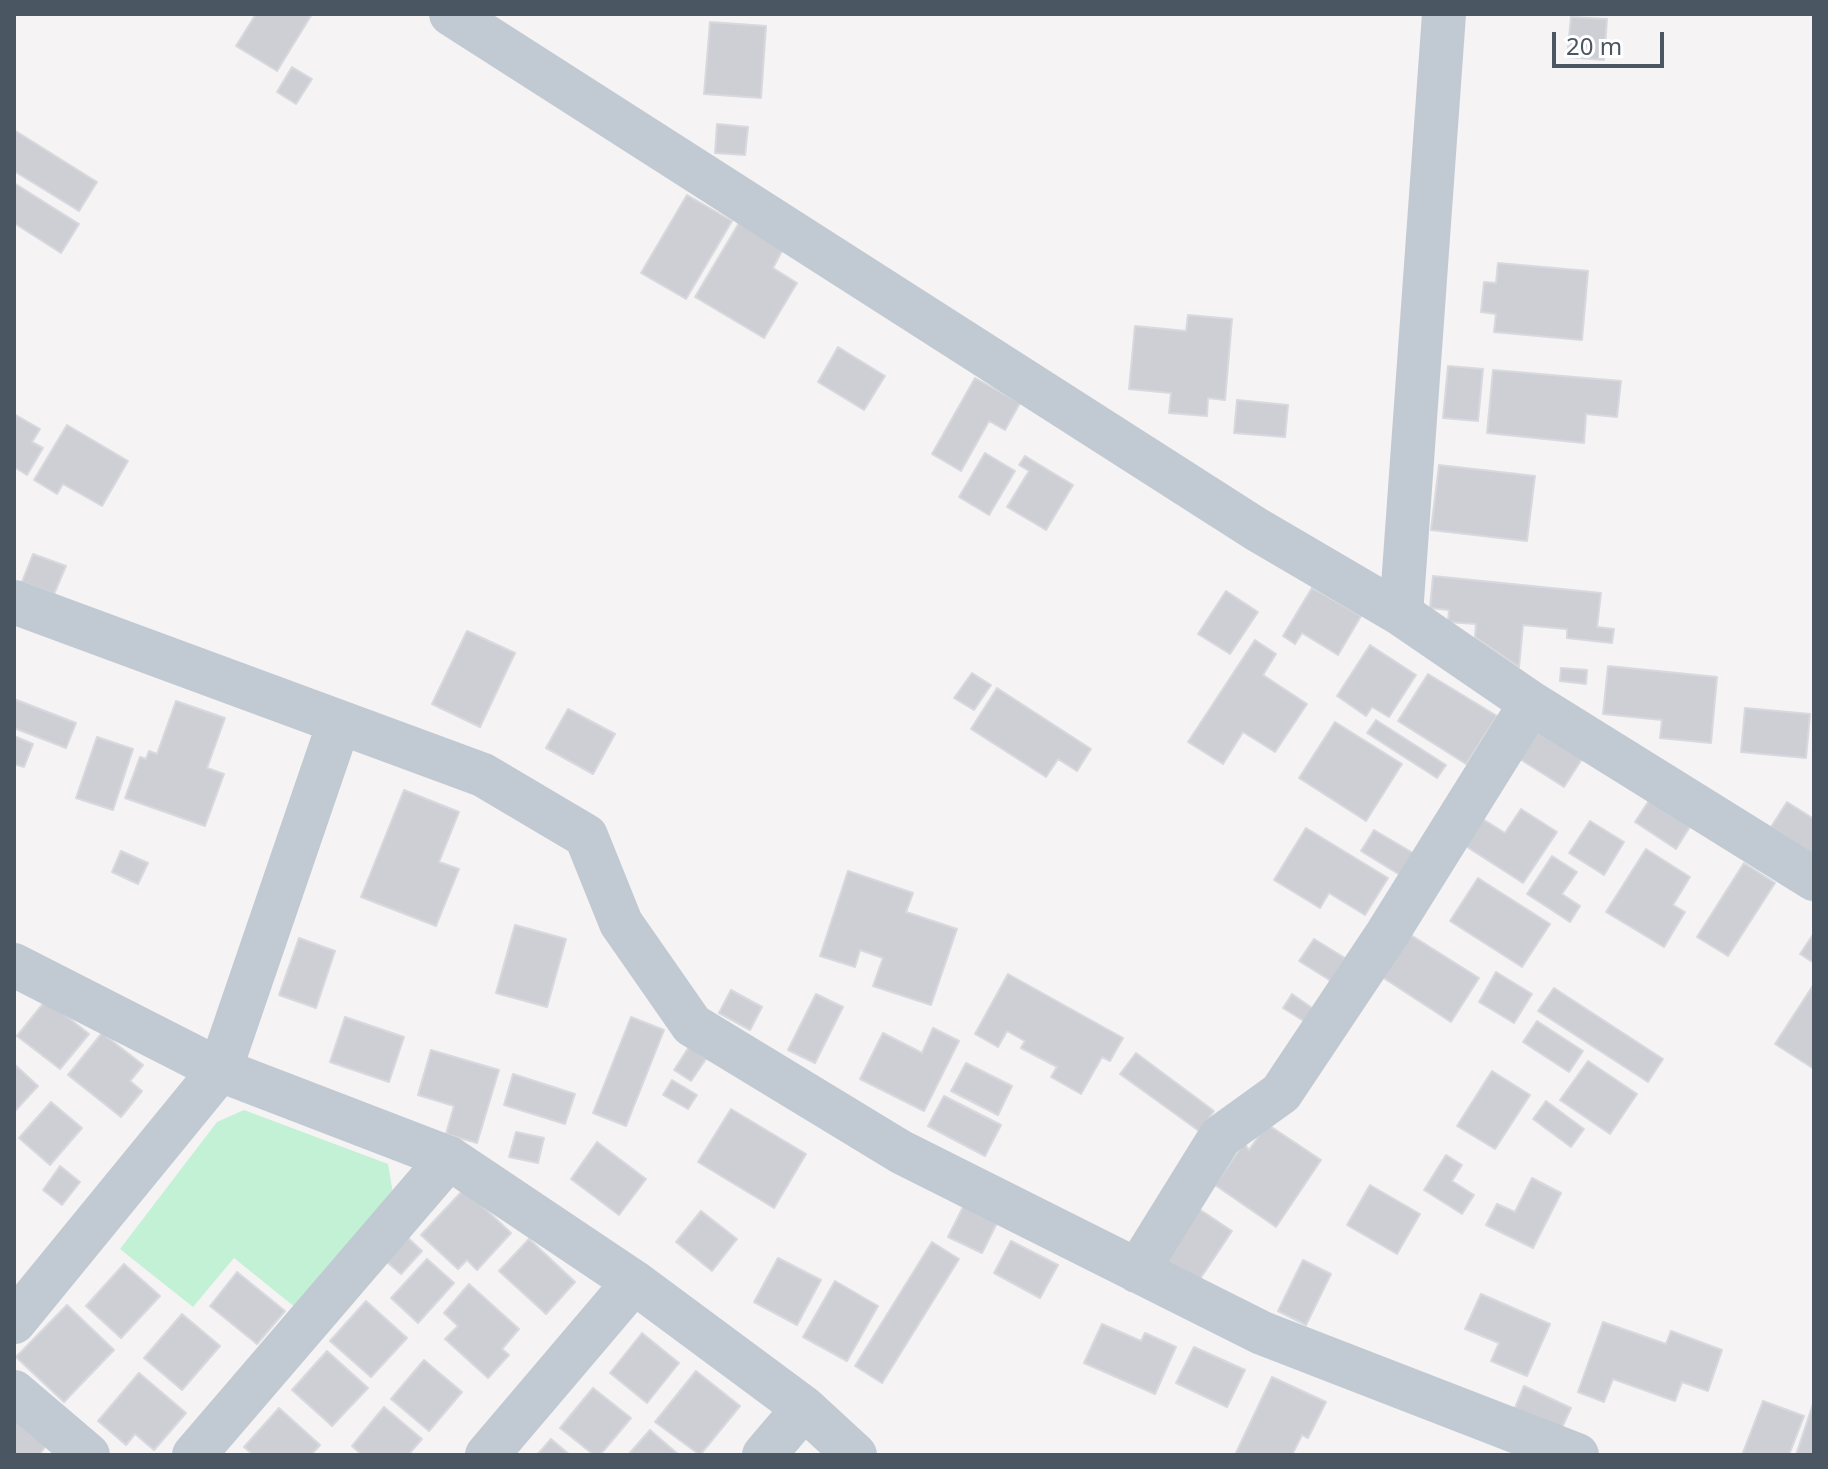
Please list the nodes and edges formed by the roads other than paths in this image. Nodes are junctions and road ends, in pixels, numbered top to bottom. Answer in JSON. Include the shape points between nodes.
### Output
{"nodes":[{"id":1,"x":451,"y":14,"type":"edge"},
{"id":2,"x":1444,"y":14,"type":"edge"},
{"id":3,"x":14,"y":602,"type":"edge"},
{"id":4,"x":1401,"y":614,"type":"junction"},
{"id":5,"x":1531,"y":703,"type":"junction"},
{"id":6,"x":339,"y":723,"type":"junction"},
{"id":7,"x":1814,"y":879,"type":"edge"},
{"id":8,"x":20,"y":976,"type":"edge"},
{"id":9,"x":220,"y":1070,"type":"junction"},
{"id":10,"x":449,"y":1158,"type":"junction"},
{"id":11,"x":1137,"y":1271,"type":"junction"},
{"id":12,"x":634,"y":1282,"type":"junction"},
{"id":13,"x":14,"y":1322,"type":"edge"},
{"id":14,"x":14,"y":1392,"type":"edge"},
{"id":15,"x":804,"y":1408,"type":"junction"},
{"id":16,"x":88,"y":1455,"type":"edge"},
{"id":17,"x":194,"y":1455,"type":"edge"},
{"id":18,"x":487,"y":1455,"type":"edge"},
{"id":19,"x":764,"y":1455,"type":"edge"},
{"id":20,"x":855,"y":1455,"type":"edge"},
{"id":21,"x":1577,"y":1455,"type":"edge"}],
"edges":[{"from":1,"to":4,"type":"street","via":[[1256,529]]},
{"from":2,"to":4,"type":"street"},
{"from":3,"to":6,"type":"street"},
{"from":4,"to":5,"type":"street"},
{"from":5,"to":7,"type":"street"},
{"from":5,"to":11,"type":"street","via":[[1281,1093],[1220,1137]]},
{"from":6,"to":9,"type":"street"},
{"from":6,"to":11,"type":"street","via":[[483,775],[586,836],[621,923],[692,1025],[901,1152]]},
{"from":8,"to":9,"type":"street"},
{"from":9,"to":10,"type":"street"},
{"from":9,"to":13,"type":"street"},
{"from":10,"to":12,"type":"street"},
{"from":10,"to":17,"type":"street"},
{"from":11,"to":21,"type":"street","via":[[1262,1333]]},
{"from":12,"to":15,"type":"street"},
{"from":12,"to":18,"type":"street"},
{"from":14,"to":16,"type":"street"},
{"from":15,"to":19,"type":"street"},
{"from":15,"to":20,"type":"street"}]}
